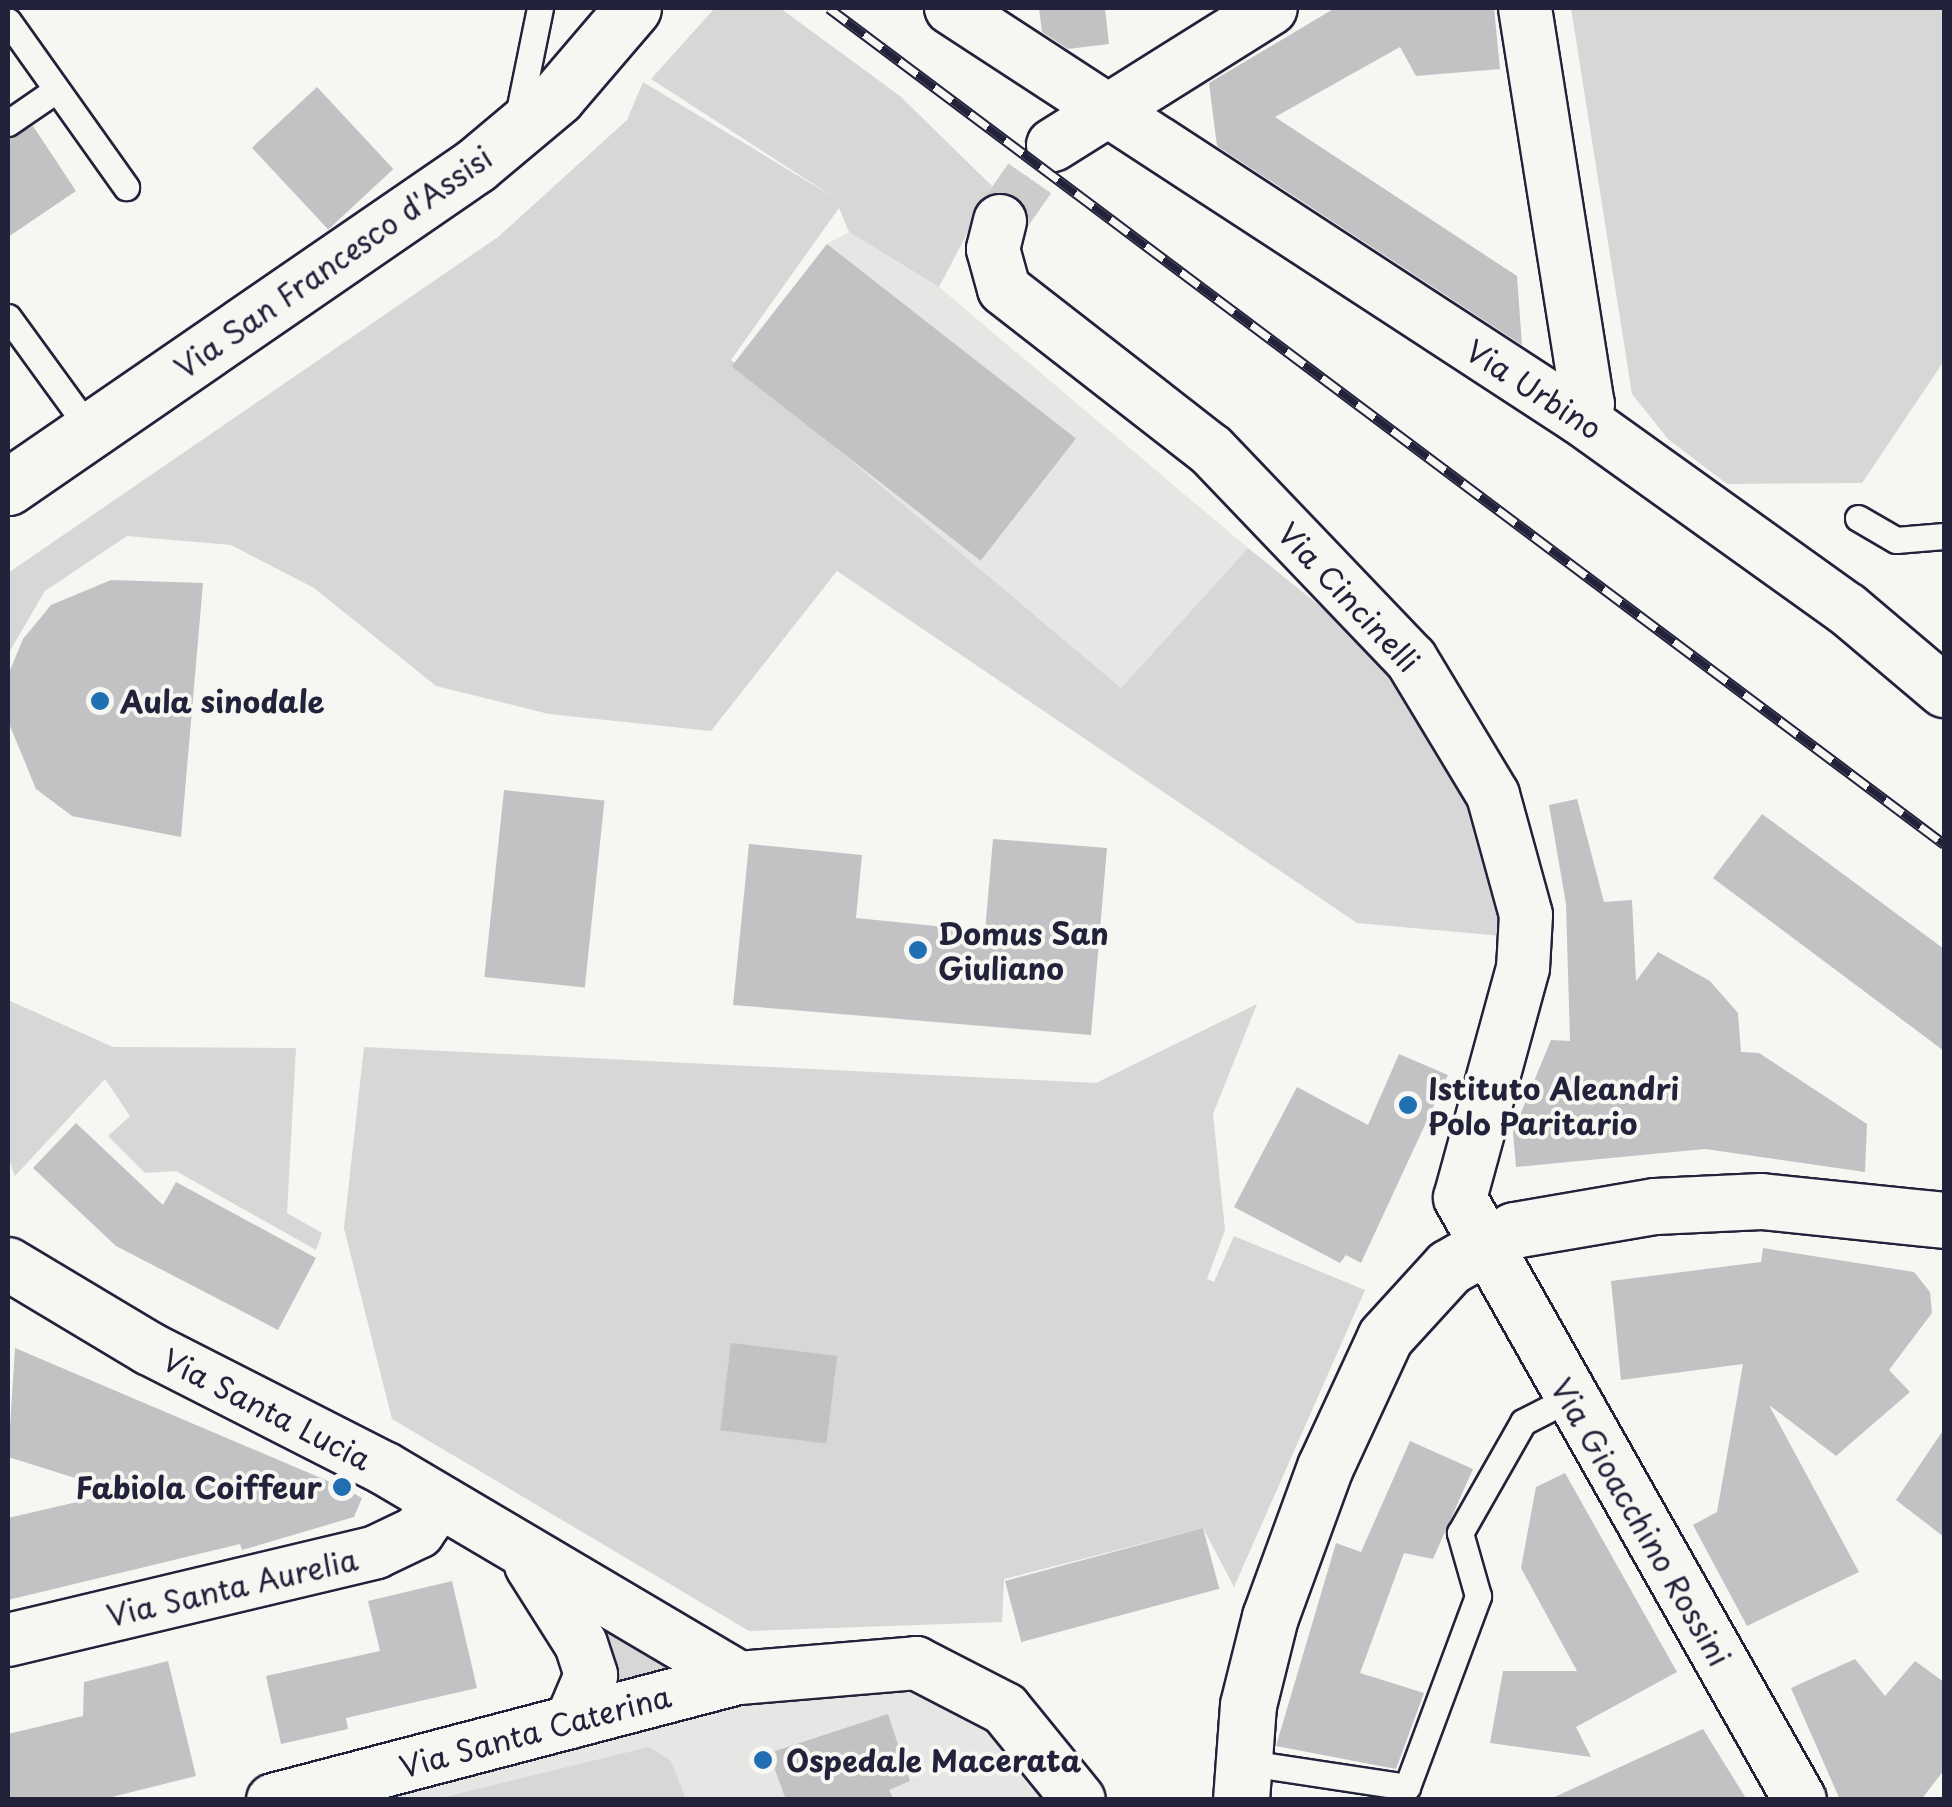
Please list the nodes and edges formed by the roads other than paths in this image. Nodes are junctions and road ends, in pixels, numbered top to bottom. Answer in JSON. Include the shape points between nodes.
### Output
{"nodes":[{"id":1,"x":540,"y":8,"type":"edge"},
{"id":2,"x":634,"y":8,"type":"edge"},
{"id":3,"x":951,"y":8,"type":"edge"},
{"id":4,"x":1271,"y":8,"type":"edge"},
{"id":5,"x":1525,"y":8,"type":"edge"},
{"id":6,"x":8,"y":22,"type":"edge"},
{"id":7,"x":56,"y":90,"type":"junction"},
{"id":8,"x":1105,"y":112,"type":"junction"},
{"id":9,"x":8,"y":123,"type":"edge"},
{"id":10,"x":514,"y":136,"type":"junction"},
{"id":11,"x":1053,"y":145,"type":"tunnel mouth"},
{"id":12,"x":126,"y":187,"type":"dead end"},
{"id":13,"x":1000,"y":221,"type":"tunnel mouth"},
{"id":14,"x":8,"y":317,"type":"edge"},
{"id":15,"x":1580,"y":418,"type":"junction"},
{"id":16,"x":90,"y":430,"type":"junction"},
{"id":17,"x":8,"y":487,"type":"edge"},
{"id":18,"x":1858,"y":518,"type":"dead end"},
{"id":19,"x":1944,"y":536,"type":"edge"},
{"id":20,"x":1944,"y":692,"type":"edge"},
{"id":21,"x":1944,"y":1220,"type":"edge"},
{"id":22,"x":1481,"y":1245,"type":"junction"},
{"id":23,"x":8,"y":1264,"type":"edge"},
{"id":24,"x":1570,"y":1398,"type":"junction"},
{"id":25,"x":438,"y":1503,"type":"junction"},
{"id":26,"x":526,"y":1557,"type":"junction"},
{"id":27,"x":8,"y":1640,"type":"edge"},
{"id":28,"x":739,"y":1678,"type":"junction"},
{"id":29,"x":571,"y":1722,"type":"junction"},
{"id":30,"x":1242,"y":1781,"type":"edge"},
{"id":31,"x":273,"y":1800,"type":"edge"},
{"id":32,"x":1079,"y":1800,"type":"edge"},
{"id":33,"x":1800,"y":1800,"type":"edge"}],
"edges":[{"from":1,"to":10,"type":"lane"},
{"from":2,"to":10,"type":"main road","name":"Via San Francesco d'Assisi"},
{"from":3,"to":8,"type":"street","name":"Via Urbino"},
{"from":4,"to":8,"type":"street"},
{"from":5,"to":15,"type":"street","via":[[1588,404]]},
{"from":6,"to":7,"type":"lane"},
{"from":7,"to":9,"type":"lane"},
{"from":7,"to":12,"type":"lane"},
{"from":8,"to":11,"type":"street"},
{"from":8,"to":15,"type":"street","name":"Via Urbino"},
{"from":10,"to":16,"type":"main road","name":"Via San Francesco d'Assisi"},
{"from":13,"to":22,"type":"street","name":"Via Cincinelli","via":[[993,250],[1004,289],[1211,450],[1410,660],[1494,795],[1526,915],[1513,1023],[1462,1179],[1460,1198]]},
{"from":14,"to":16,"type":"lane"},
{"from":15,"to":20,"type":"street","name":"Via Urbino","via":[[1847,609]]},
{"from":16,"to":17,"type":"main road","name":"Via San Francesco d'Assisi"},
{"from":18,"to":19,"type":"lane","via":[[1896,540]]},
{"from":21,"to":22,"type":"main road","via":[[1761,1201],[1656,1206],[1553,1219]]},
{"from":22,"to":24,"type":"street","name":"Via Gioacchino Rossini"},
{"from":22,"to":30,"type":"main road","via":[[1449,1267],[1386,1337],[1348,1418],[1270,1617]]},
{"from":23,"to":25,"type":"street","name":"Via Santa Lucia","via":[[26,1282]]},
{"from":24,"to":30,"type":"lane","via":[[1523,1422],[1460,1533],[1478,1596],[1407,1787]]},
{"from":24,"to":33,"type":"street","name":"Via Gioacchino Rossini"},
{"from":25,"to":26,"type":"street","name":"Via Santa Lucia"},
{"from":25,"to":27,"type":"street","name":"Via Santa Aurelia","via":[[418,1532],[376,1552]]},
{"from":26,"to":28,"type":"street","name":"Via Santa Lucia"},
{"from":26,"to":29,"type":"street","name":"Via Santa Lucia","via":[[582,1644],[590,1674]]},
{"from":28,"to":29,"type":"street","name":"Via Santa Caterina"},
{"from":28,"to":32,"type":"street","via":[[916,1663],[1005,1709]]},
{"from":29,"to":31,"type":"street","name":"Via Santa Caterina"}]}
